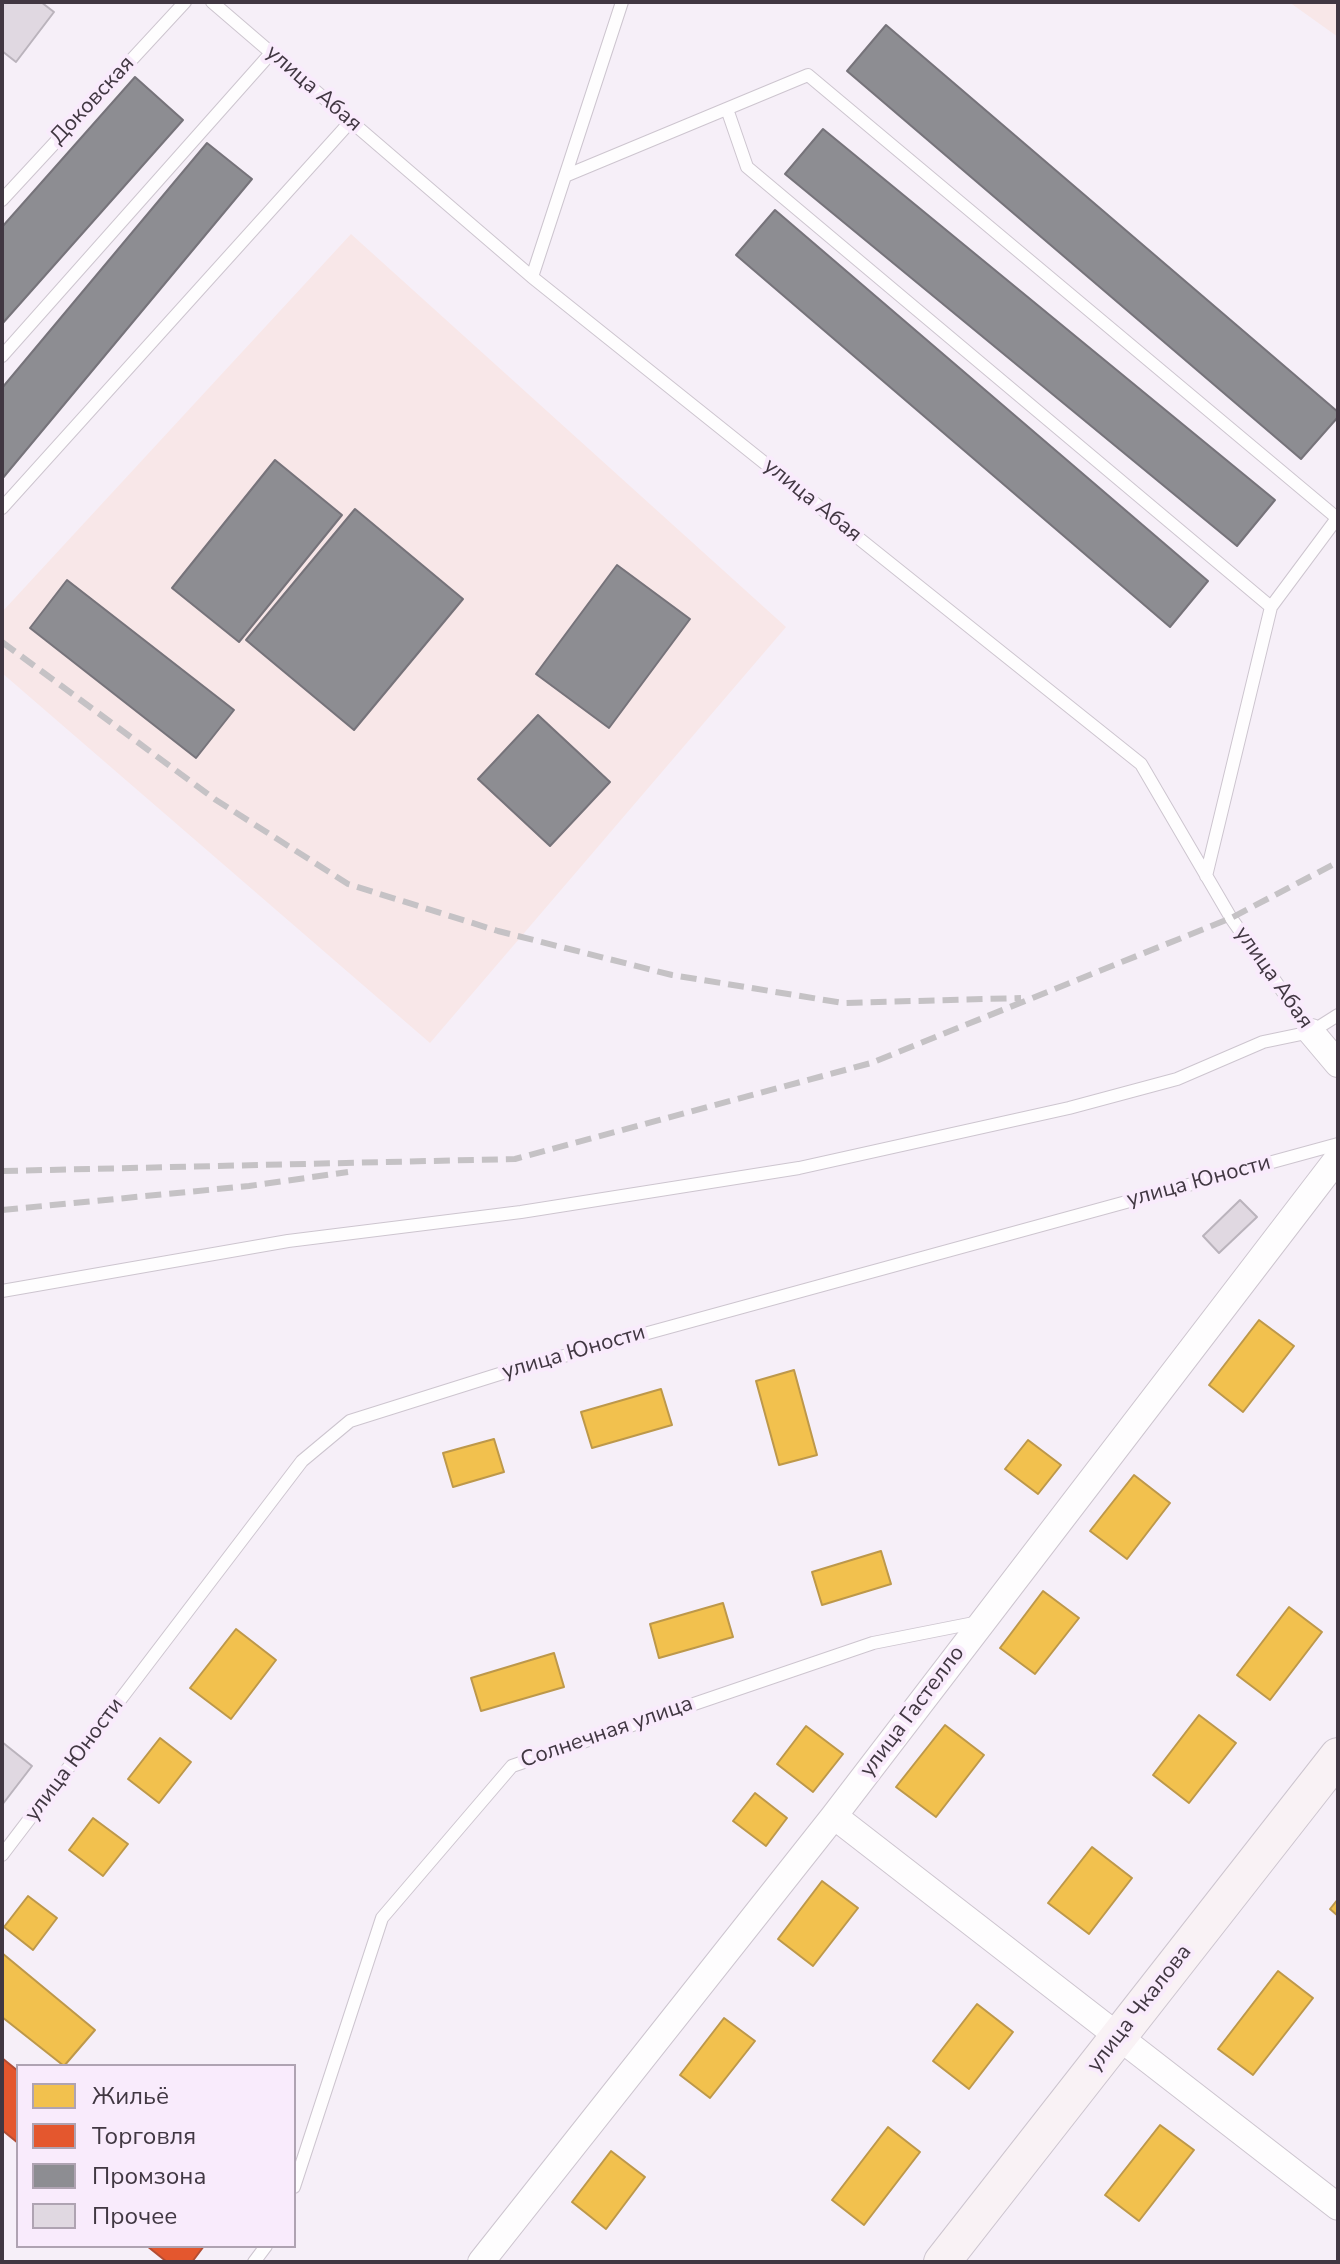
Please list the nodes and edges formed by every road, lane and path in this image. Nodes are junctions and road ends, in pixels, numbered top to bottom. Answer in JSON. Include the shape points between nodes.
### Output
{"nodes":[{"id":1,"x":185,"y":2,"type":"edge"},
{"id":2,"x":212,"y":2,"type":"edge"},
{"id":3,"x":622,"y":2,"type":"edge"},
{"id":4,"x":271,"y":53,"type":"junction"},
{"id":5,"x":727,"y":109,"type":"junction"},
{"id":6,"x":351,"y":121,"type":"junction"},
{"id":7,"x":565,"y":176,"type":"junction"},
{"id":8,"x":2,"y":200,"type":"edge"},
{"id":9,"x":532,"y":277,"type":"junction"},
{"id":10,"x":2,"y":356,"type":"edge"},
{"id":11,"x":2,"y":508,"type":"edge"},
{"id":12,"x":1338,"y":518,"type":"edge"},
{"id":13,"x":1271,"y":607,"type":"junction"},
{"id":14,"x":1206,"y":876,"type":"junction"},
{"id":15,"x":1338,"y":1015,"type":"edge"},
{"id":16,"x":1311,"y":1032,"type":"junction"},
{"id":17,"x":1338,"y":1064,"type":"edge"},
{"id":18,"x":1338,"y":1144,"type":"edge"},
{"id":19,"x":1338,"y":1158,"type":"edge"},
{"id":20,"x":2,"y":1291,"type":"edge"},
{"id":21,"x":982,"y":1621,"type":"junction"},
{"id":22,"x":1338,"y":1756,"type":"edge"},
{"id":23,"x":834,"y":1816,"type":"junction"},
{"id":24,"x":2,"y":1855,"type":"edge"},
{"id":25,"x":1119,"y":2037,"type":"junction"},
{"id":26,"x":296,"y":2181,"type":"edge"},
{"id":27,"x":1338,"y":2207,"type":"edge"},
{"id":28,"x":481,"y":2262,"type":"edge"},
{"id":29,"x":942,"y":2262,"type":"edge"}],
"edges":[{"from":1,"to":8,"type":"lane","name":"Доковская"},
{"from":2,"to":4,"type":"lane","name":"улица Абая"},
{"from":3,"to":7,"type":"lane"},
{"from":4,"to":6,"type":"lane","name":"улица Абая"},
{"from":4,"to":10,"type":"lane"},
{"from":5,"to":7,"type":"lane"},
{"from":5,"to":12,"type":"lane","via":[[808,75]]},
{"from":5,"to":13,"type":"lane","via":[[747,167]]},
{"from":6,"to":9,"type":"lane","name":"улица Абая"},
{"from":6,"to":11,"type":"lane"},
{"from":7,"to":9,"type":"lane"},
{"from":9,"to":14,"type":"lane","name":"улица Абая","via":[[1141,764]]},
{"from":12,"to":13,"type":"lane"},
{"from":13,"to":14,"type":"lane"},
{"from":14,"to":16,"type":"lane","name":"улица Абая"},
{"from":15,"to":16,"type":"lane"},
{"from":16,"to":17,"type":"street","name":"улица Абая"},
{"from":16,"to":20,"type":"lane","via":[[1263,1042],[1177,1079],[1069,1108],[799,1168],[521,1212],[288,1241]]},
{"from":18,"to":24,"type":"lane","name":"улица Юности","via":[[509,1371],[350,1421],[302,1461]]},
{"from":19,"to":21,"type":"street","name":"улица Гастелло"},
{"from":21,"to":23,"type":"street","name":"улица Гастелло"},
{"from":21,"to":26,"type":"lane","name":"Солнечная улица","via":[[873,1643],[512,1766],[382,1918]]},
{"from":22,"to":25,"type":"main road","name":"улица Чкалова"},
{"from":23,"to":25,"type":"street"},
{"from":23,"to":28,"type":"street","name":"улица Гастелло"},
{"from":25,"to":27,"type":"street"},
{"from":25,"to":29,"type":"main road","name":"улица Чкалова"}]}
